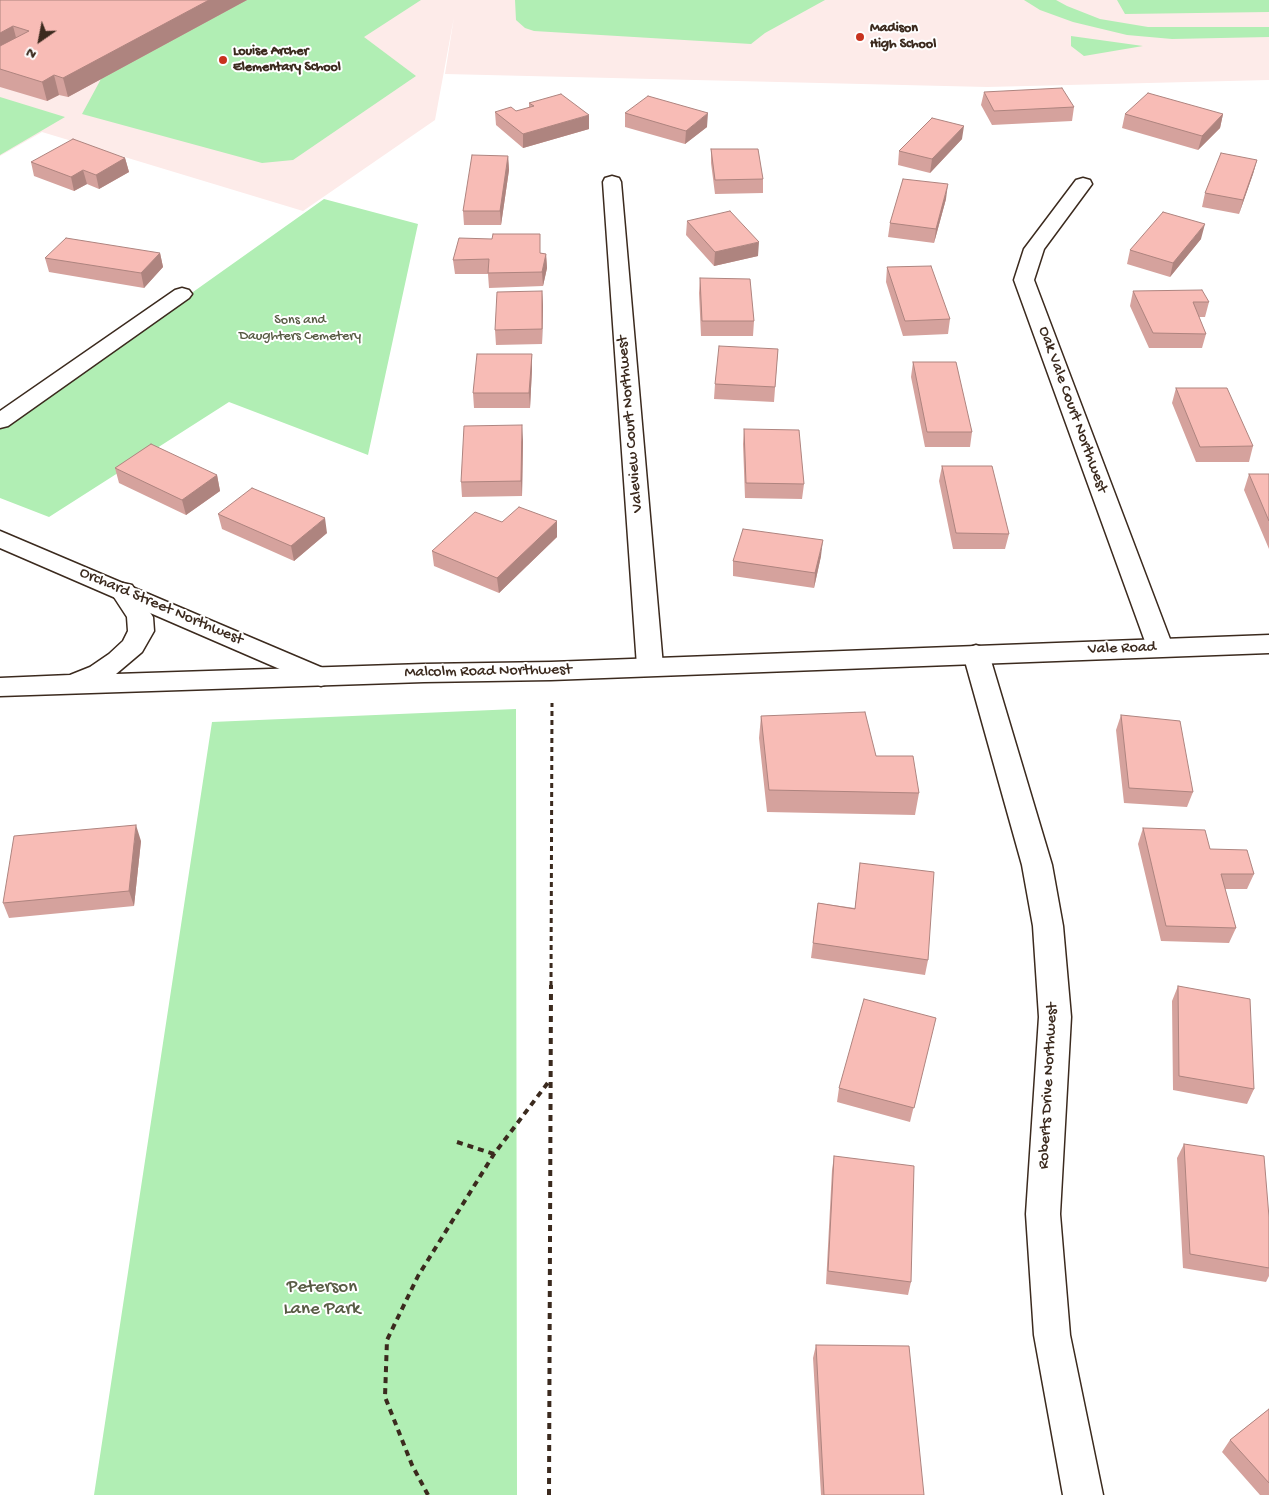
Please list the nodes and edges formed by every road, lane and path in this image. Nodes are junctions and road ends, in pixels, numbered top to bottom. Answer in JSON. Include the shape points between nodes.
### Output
{"nodes":[{"id":1,"x":612,"y":182,"type":"dead end"},
{"id":2,"x":1083,"y":184,"type":"dead end"},
{"id":3,"x":182,"y":294,"type":"dead end"},
{"id":4,"x":0,"y":421,"type":"edge"},
{"id":5,"x":0,"y":539,"type":"edge"},
{"id":6,"x":123,"y":591,"type":"junction"},
{"id":7,"x":1269,"y":644,"type":"edge"},
{"id":8,"x":1160,"y":647,"type":"junction"},
{"id":9,"x":976,"y":654,"type":"junction"},
{"id":10,"x":650,"y":666,"type":"junction"},
{"id":11,"x":551,"y":671,"type":"junction"},
{"id":12,"x":321,"y":677,"type":"junction"},
{"id":13,"x":72,"y":685,"type":"junction"},
{"id":14,"x":0,"y":687,"type":"edge"},
{"id":15,"x":551,"y":1080,"type":"junction"},
{"id":16,"x":457,"y":1142,"type":"dead end"},
{"id":17,"x":494,"y":1154,"type":"junction"},
{"id":18,"x":428,"y":1495,"type":"edge"},
{"id":19,"x":549,"y":1495,"type":"edge"},
{"id":20,"x":1083,"y":1495,"type":"edge"}],
"edges":[{"from":1,"to":10,"type":"street","name":"Valeview Court Northwest"},
{"from":2,"to":8,"type":"street","name":"Oak Vale Court Northwest","via":[[1034,249],[1024,280]]},
{"from":3,"to":4,"type":"street"},
{"from":5,"to":6,"type":"street","name":"Orchard Street Northwest"},
{"from":6,"to":12,"type":"street","name":"Orchard Street Northwest"},
{"from":6,"to":13,"type":"street","via":[[140,617],[141,631],[133,646],[99,673]]},
{"from":7,"to":8,"type":"street","name":"Vale Road"},
{"from":8,"to":9,"type":"street","name":"Vale Road"},
{"from":9,"to":10,"type":"street","name":"Malcolm Road Northwest"},
{"from":9,"to":20,"type":"street","name":"Roberts Drive Northwest","via":[[1037,865],[1048,926],[1055,1017],[1043,1214],[1052,1335]]},
{"from":10,"to":11,"type":"street","name":"Malcolm Road Northwest"},
{"from":11,"to":12,"type":"street","name":"Malcolm Road Northwest"},
{"from":11,"to":15,"type":"path"},
{"from":12,"to":13,"type":"street","name":"Malcolm Road Northwest"},
{"from":13,"to":14,"type":"street","name":"Malcolm Road Northwest"},
{"from":15,"to":17,"type":"path"},
{"from":15,"to":19,"type":"path"},
{"from":16,"to":17,"type":"path"},
{"from":17,"to":18,"type":"path","via":[[418,1276],[387,1340],[385,1397],[412,1465]]}]}
